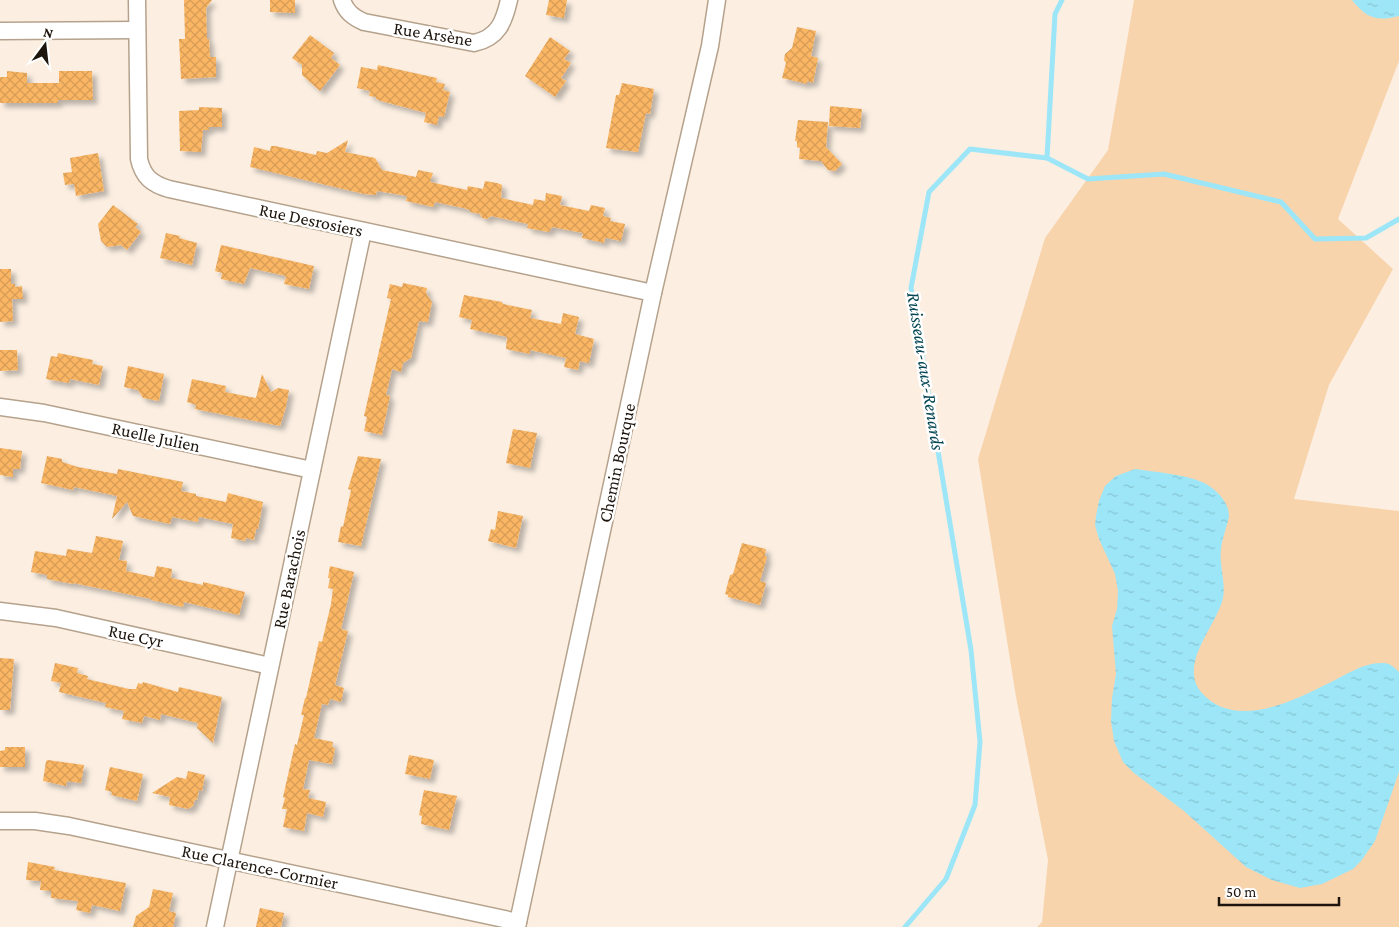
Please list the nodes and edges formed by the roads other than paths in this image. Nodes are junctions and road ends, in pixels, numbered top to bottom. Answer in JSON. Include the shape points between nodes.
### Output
{"nodes":[{"id":1,"x":137,"y":0,"type":"edge"},
{"id":2,"x":342,"y":0,"type":"edge"},
{"id":3,"x":508,"y":0,"type":"edge"},
{"id":4,"x":717,"y":0,"type":"edge"},
{"id":5,"x":137,"y":30,"type":"junction"},
{"id":6,"x":0,"y":31,"type":"edge"},
{"id":7,"x":363,"y":231,"type":"junction"},
{"id":8,"x":653,"y":293,"type":"junction"},
{"id":9,"x":0,"y":407,"type":"edge"},
{"id":10,"x":312,"y":470,"type":"junction"},
{"id":11,"x":0,"y":611,"type":"edge"},
{"id":12,"x":270,"y":666,"type":"junction"},
{"id":13,"x":0,"y":821,"type":"edge"},
{"id":14,"x":229,"y":860,"type":"junction"},
{"id":15,"x":518,"y":925,"type":"edge"},
{"id":16,"x":215,"y":927,"type":"edge"}],
"edges":[{"from":1,"to":5,"type":"street","name":"Rue Desrosiers"},
{"from":2,"to":3,"type":"street","name":"Rue Arsène","via":[[347,11],[364,22],[474,43],[497,31],[504,21]]},
{"from":4,"to":8,"type":"street","name":"Chemin Bourque","via":[[710,46]]},
{"from":5,"to":6,"type":"street"},
{"from":5,"to":7,"type":"street","name":"Rue Desrosiers","via":[[139,149],[141,167],[148,178],[169,189]]},
{"from":7,"to":8,"type":"street","name":"Rue Desrosiers"},
{"from":7,"to":10,"type":"street","name":"Rue Barachois"},
{"from":8,"to":15,"type":"street","name":"Chemin Bourque"},
{"from":9,"to":10,"type":"street","name":"Ruelle Julien","via":[[44,413]]},
{"from":10,"to":12,"type":"street","name":"Rue Barachois"},
{"from":11,"to":12,"type":"street","name":"Rue Cyr","via":[[56,618]]},
{"from":12,"to":14,"type":"street","name":"Rue Barachois"},
{"from":13,"to":14,"type":"street","name":"Rue Clarence-Cormier","via":[[59,824]]},
{"from":14,"to":15,"type":"street","name":"Rue Clarence-Cormier"},
{"from":14,"to":16,"type":"street","name":"Rue Barachois"}]}
